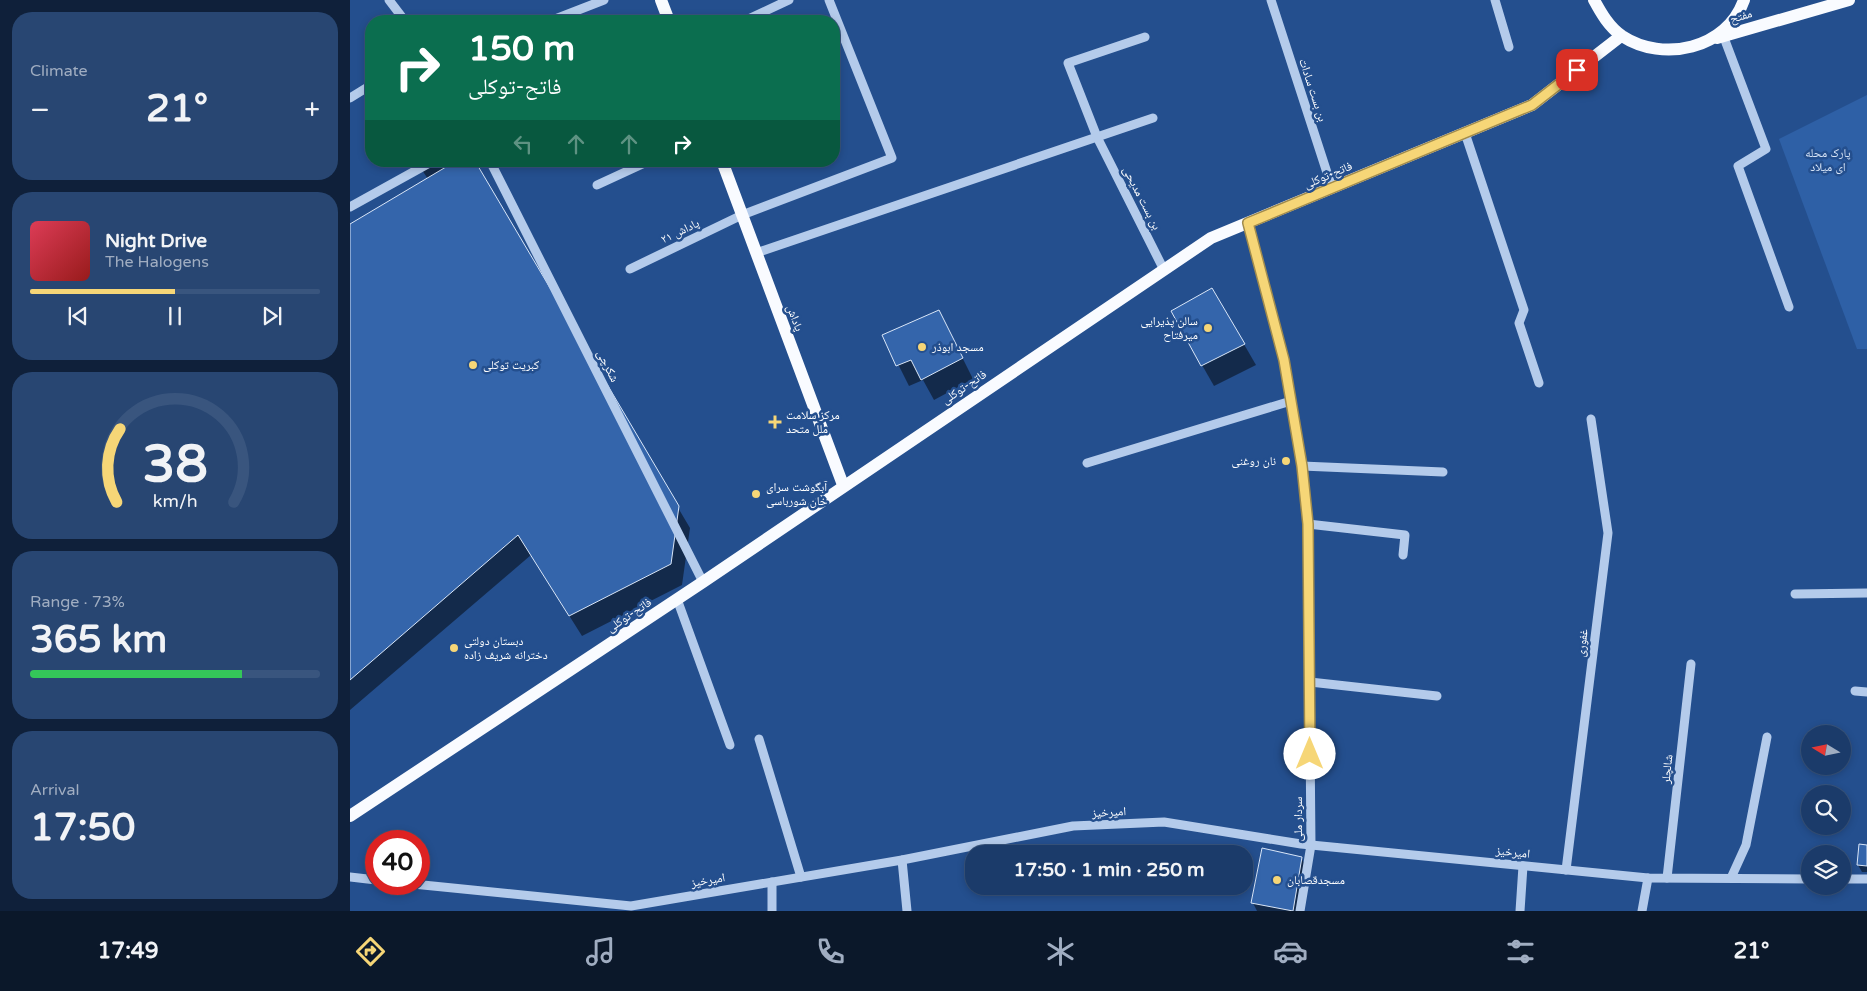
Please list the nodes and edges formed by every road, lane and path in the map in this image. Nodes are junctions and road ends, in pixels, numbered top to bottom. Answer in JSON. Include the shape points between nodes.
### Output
{"nodes":[{"id":1,"x":389,"y":0,"type":"edge"},
{"id":2,"x":604,"y":0,"type":"edge"},
{"id":3,"x":661,"y":0,"type":"edge"},
{"id":4,"x":789,"y":0,"type":"edge"},
{"id":5,"x":829,"y":0,"type":"edge"},
{"id":6,"x":1271,"y":0,"type":"edge"},
{"id":7,"x":1495,"y":0,"type":"edge"},
{"id":8,"x":1594,"y":0,"type":"edge"},
{"id":9,"x":1744,"y":0,"type":"edge"},
{"id":10,"x":1849,"y":0,"type":"edge"},
{"id":11,"x":400,"y":15,"type":"edge"},
{"id":12,"x":565,"y":15,"type":"edge"},
{"id":13,"x":667,"y":15,"type":"edge"},
{"id":14,"x":757,"y":15,"type":"edge"},
{"id":15,"x":835,"y":15,"type":"edge"},
{"id":16,"x":840,"y":28,"type":"edge"},
{"id":17,"x":1621,"y":36,"type":"junction"},
{"id":18,"x":1723,"y":36,"type":"junction"},
{"id":19,"x":1144,"y":37,"type":"dead end"},
{"id":20,"x":1699,"y":46,"type":"junction"},
{"id":21,"x":1509,"y":48,"type":"dead end"},
{"id":22,"x":365,"y":89,"type":"edge"},
{"id":23,"x":350,"y":98,"type":"edge"},
{"id":24,"x":1153,"y":118,"type":"dead end"},
{"id":25,"x":1465,"y":133,"type":"junction"},
{"id":26,"x":1097,"y":137,"type":"junction"},
{"id":27,"x":422,"y":167,"type":"edge"},
{"id":28,"x":493,"y":167,"type":"edge"},
{"id":29,"x":636,"y":167,"type":"edge"},
{"id":30,"x":724,"y":167,"type":"edge"},
{"id":31,"x":597,"y":185,"type":"dead end"},
{"id":32,"x":1332,"y":188,"type":"junction"},
{"id":33,"x":350,"y":207,"type":"edge"},
{"id":34,"x":742,"y":215,"type":"junction"},
{"id":35,"x":1248,"y":223,"type":"junction"},
{"id":36,"x":756,"y":252,"type":"junction"},
{"id":37,"x":630,"y":269,"type":"dead end"},
{"id":38,"x":1164,"y":270,"type":"junction"},
{"id":39,"x":1789,"y":307,"type":"dead end"},
{"id":40,"x":1539,"y":384,"type":"dead end"},
{"id":41,"x":1291,"y":401,"type":"junction"},
{"id":42,"x":1591,"y":419,"type":"dead end"},
{"id":43,"x":1087,"y":463,"type":"dead end"},
{"id":44,"x":1302,"y":466,"type":"junction"},
{"id":45,"x":1443,"y":472,"type":"dead end"},
{"id":46,"x":843,"y":485,"type":"junction"},
{"id":47,"x":1308,"y":524,"type":"junction"},
{"id":48,"x":1403,"y":555,"type":"dead end"},
{"id":49,"x":703,"y":582,"type":"junction"},
{"id":50,"x":1867,"y":593,"type":"edge"},
{"id":51,"x":1795,"y":594,"type":"dead end"},
{"id":52,"x":678,"y":599,"type":"junction"},
{"id":53,"x":1691,"y":664,"type":"dead end"},
{"id":54,"x":1310,"y":682,"type":"junction"},
{"id":55,"x":1855,"y":691,"type":"dead end"},
{"id":56,"x":1867,"y":692,"type":"edge"},
{"id":57,"x":1437,"y":696,"type":"dead end"},
{"id":58,"x":1767,"y":737,"type":"dead end"},
{"id":59,"x":759,"y":739,"type":"dead end"},
{"id":60,"x":730,"y":745,"type":"dead end"},
{"id":61,"x":350,"y":816,"type":"edge"},
{"id":62,"x":1311,"y":845,"type":"junction"},
{"id":63,"x":902,"y":860,"type":"junction"},
{"id":64,"x":1523,"y":866,"type":"junction"},
{"id":65,"x":1566,"y":870,"type":"junction"},
{"id":66,"x":350,"y":877,"type":"edge"},
{"id":67,"x":802,"y":877,"type":"junction"},
{"id":68,"x":1648,"y":878,"type":"junction"},
{"id":69,"x":1668,"y":878,"type":"junction"},
{"id":70,"x":1731,"y":878,"type":"junction"},
{"id":71,"x":365,"y":879,"type":"edge"},
{"id":72,"x":1801,"y":879,"type":"edge"},
{"id":73,"x":1851,"y":879,"type":"edge"},
{"id":74,"x":1867,"y":879,"type":"edge"},
{"id":75,"x":772,"y":882,"type":"junction"},
{"id":76,"x":430,"y":886,"type":"edge"},
{"id":77,"x":629,"y":908,"type":"edge"},
{"id":78,"x":772,"y":911,"type":"edge"},
{"id":79,"x":906,"y":911,"type":"edge"},
{"id":80,"x":1300,"y":911,"type":"edge"},
{"id":81,"x":1520,"y":911,"type":"edge"},
{"id":82,"x":1642,"y":911,"type":"edge"}],
"edges":[{"from":1,"to":11,"type":"street"},
{"from":2,"to":12,"type":"street"},
{"from":3,"to":13,"type":"main road"},
{"from":4,"to":14,"type":"street"},
{"from":5,"to":15,"type":"street","name":"پاداش ۲۱"},
{"from":6,"to":32,"type":"street","name":"بن بست سادات"},
{"from":7,"to":21,"type":"street"},
{"from":8,"to":17,"type":"main road","via":[[1605,19]]},
{"from":9,"to":20,"type":"main road","via":[[1724,31]]},
{"from":10,"to":18,"type":"main road","name":"مفتح"},
{"from":16,"to":34,"type":"street","name":"پاداش ۲۱","via":[[892,158]]},
{"from":17,"to":20,"type":"main road","via":[[1646,48],[1672,51]]},
{"from":17,"to":25,"type":"main road","name":"فاتح-توکلی","via":[[1532,105]]},
{"from":18,"to":20,"type":"main road","name":"مفتح"},
{"from":18,"to":39,"type":"street","via":[[1766,149],[1738,166]]},
{"from":19,"to":26,"type":"street","name":"بن بست مدیحی","via":[[1068,63]]},
{"from":22,"to":23,"type":"street"},
{"from":24,"to":26,"type":"street"},
{"from":25,"to":32,"type":"main road","name":"فاتح-توکلی"},
{"from":25,"to":40,"type":"street","via":[[1524,310],[1519,323]]},
{"from":26,"to":36,"type":"street"},
{"from":26,"to":38,"type":"street","name":"بن بست مدیحی"},
{"from":27,"to":33,"type":"street"},
{"from":28,"to":49,"type":"street","name":"شکرچی"},
{"from":29,"to":31,"type":"street"},
{"from":30,"to":34,"type":"main road","name":"پاداش"},
{"from":32,"to":35,"type":"main road","name":"فاتح-توکلی"},
{"from":34,"to":36,"type":"main road","name":"پاداش"},
{"from":34,"to":37,"type":"street","name":"پاداش ۲۱"},
{"from":35,"to":38,"type":"main road","name":"فاتح-توکلی","via":[[1211,238]]},
{"from":35,"to":41,"type":"street","name":"سردار ملی","via":[[1284,360]]},
{"from":36,"to":46,"type":"main road","name":"پاداش"},
{"from":38,"to":46,"type":"main road","name":"فاتح-توکلی"},
{"from":41,"to":43,"type":"street"},
{"from":41,"to":44,"type":"street","name":"سردار ملی"},
{"from":42,"to":65,"type":"street","name":"غفوری","via":[[1608,533]]},
{"from":44,"to":45,"type":"street"},
{"from":44,"to":47,"type":"street","name":"سردار ملی"},
{"from":46,"to":49,"type":"main road","name":"فاتح-توکلی"},
{"from":47,"to":48,"type":"street","via":[[1405,535]]},
{"from":47,"to":54,"type":"street","name":"سردار ملی"},
{"from":49,"to":52,"type":"main road","name":"فاتح-توکلی"},
{"from":50,"to":51,"type":"street"},
{"from":52,"to":60,"type":"street"},
{"from":52,"to":61,"type":"main road","name":"فاتح-توکلی"},
{"from":53,"to":69,"type":"street","name":"شالچلر"},
{"from":54,"to":57,"type":"street"},
{"from":54,"to":62,"type":"street","name":"سردار ملی"},
{"from":55,"to":56,"type":"street"},
{"from":58,"to":70,"type":"street","via":[[1746,845]]},
{"from":59,"to":67,"type":"street"},
{"from":62,"to":63,"type":"street","name":"امیرخیز","via":[[1164,822],[1073,826]]},
{"from":62,"to":64,"type":"street","name":"امیرخیز"},
{"from":62,"to":80,"type":"street","name":"سردار ملی"},
{"from":63,"to":67,"type":"street","name":"امیرخیز"},
{"from":63,"to":79,"type":"street"},
{"from":64,"to":65,"type":"street","name":"امیرخیز"},
{"from":64,"to":81,"type":"street"},
{"from":65,"to":68,"type":"street","name":"امیرخیز"},
{"from":66,"to":71,"type":"street"},
{"from":67,"to":75,"type":"street","name":"امیرخیز"},
{"from":68,"to":69,"type":"street","name":"امیرخیز"},
{"from":68,"to":82,"type":"street"},
{"from":69,"to":70,"type":"street","name":"امیرخیز"},
{"from":70,"to":72,"type":"street","name":"امیرخیز"},
{"from":73,"to":74,"type":"street"},
{"from":75,"to":77,"type":"street","name":"امیرخیز"},
{"from":75,"to":78,"type":"street"},
{"from":76,"to":77,"type":"street","name":"امیرخیز"}]}
